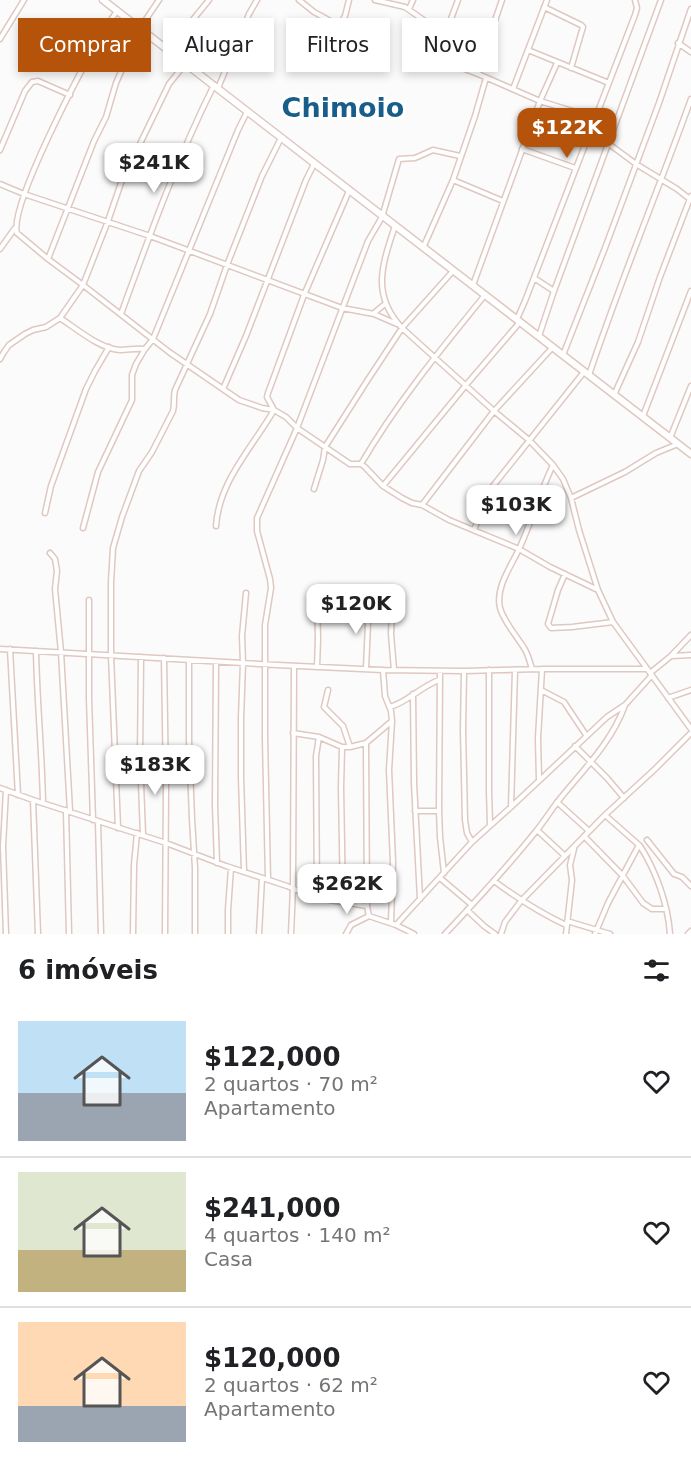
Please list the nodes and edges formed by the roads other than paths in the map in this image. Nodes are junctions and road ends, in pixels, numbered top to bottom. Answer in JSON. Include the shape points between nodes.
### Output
{"nodes":[{"id":1,"x":24,"y":0,"type":"edge"},
{"id":2,"x":103,"y":0,"type":"edge"},
{"id":3,"x":159,"y":0,"type":"edge"},
{"id":4,"x":209,"y":0,"type":"edge"},
{"id":5,"x":258,"y":0,"type":"edge"},
{"id":6,"x":299,"y":0,"type":"edge"},
{"id":7,"x":349,"y":0,"type":"edge"},
{"id":8,"x":375,"y":0,"type":"edge"},
{"id":9,"x":412,"y":0,"type":"edge"},
{"id":10,"x":458,"y":0,"type":"edge"},
{"id":11,"x":502,"y":0,"type":"edge"},
{"id":12,"x":547,"y":0,"type":"edge"},
{"id":13,"x":635,"y":0,"type":"edge"},
{"id":14,"x":661,"y":0,"type":"edge"},
{"id":15,"x":544,"y":7,"type":"junction"},
{"id":16,"x":409,"y":9,"type":"junction"},
{"id":17,"x":691,"y":9,"type":"edge"},
{"id":18,"x":117,"y":10,"type":"junction"},
{"id":19,"x":127,"y":18,"type":"edge"},
{"id":20,"x":147,"y":18,"type":"edge"},
{"id":21,"x":194,"y":18,"type":"edge"},
{"id":22,"x":421,"y":18,"type":"edge"},
{"id":23,"x":451,"y":18,"type":"edge"},
{"id":24,"x":151,"y":37,"type":"edge"},
{"id":25,"x":0,"y":39,"type":"edge"},
{"id":26,"x":678,"y":43,"type":"junction"},
{"id":27,"x":163,"y":46,"type":"edge"},
{"id":28,"x":528,"y":50,"type":"junction"},
{"id":29,"x":691,"y":52,"type":"edge"},
{"id":30,"x":557,"y":63,"type":"junction"},
{"id":31,"x":571,"y":68,"type":"junction"},
{"id":32,"x":121,"y":72,"type":"edge"},
{"id":33,"x":179,"y":72,"type":"edge"},
{"id":34,"x":196,"y":72,"type":"edge"},
{"id":35,"x":473,"y":72,"type":"edge"},
{"id":36,"x":478,"y":74,"type":"junction"},
{"id":37,"x":486,"y":78,"type":"junction"},
{"id":38,"x":609,"y":84,"type":"junction"},
{"id":39,"x":216,"y":87,"type":"junction"},
{"id":40,"x":513,"y":89,"type":"junction"},
{"id":41,"x":70,"y":94,"type":"junction"},
{"id":42,"x":691,"y":99,"type":"edge"},
{"id":43,"x":540,"y":101,"type":"junction"},
{"id":44,"x":247,"y":112,"type":"junction"},
{"id":45,"x":595,"y":118,"type":"junction"},
{"id":46,"x":589,"y":134,"type":"junction"},
{"id":47,"x":281,"y":138,"type":"junction"},
{"id":48,"x":609,"y":144,"type":"junction"},
{"id":49,"x":0,"y":150,"type":"edge"},
{"id":50,"x":522,"y":150,"type":"junction"},
{"id":51,"x":460,"y":156,"type":"junction"},
{"id":52,"x":314,"y":164,"type":"junction"},
{"id":53,"x":636,"y":164,"type":"junction"},
{"id":54,"x":576,"y":168,"type":"junction"},
{"id":55,"x":453,"y":180,"type":"junction"},
{"id":56,"x":662,"y":180,"type":"junction"},
{"id":57,"x":0,"y":184,"type":"edge"},
{"id":58,"x":349,"y":191,"type":"junction"},
{"id":59,"x":24,"y":194,"type":"junction"},
{"id":60,"x":691,"y":198,"type":"edge"},
{"id":61,"x":503,"y":201,"type":"junction"},
{"id":62,"x":68,"y":209,"type":"junction"},
{"id":63,"x":382,"y":217,"type":"junction"},
{"id":64,"x":108,"y":221,"type":"junction"},
{"id":65,"x":394,"y":226,"type":"junction"},
{"id":66,"x":15,"y":227,"type":"junction"},
{"id":67,"x":150,"y":236,"type":"junction"},
{"id":68,"x":423,"y":248,"type":"junction"},
{"id":69,"x":0,"y":249,"type":"edge"},
{"id":70,"x":189,"y":251,"type":"junction"},
{"id":71,"x":48,"y":260,"type":"junction"},
{"id":72,"x":227,"y":265,"type":"junction"},
{"id":73,"x":453,"y":271,"type":"junction"},
{"id":74,"x":534,"y":278,"type":"junction"},
{"id":75,"x":268,"y":280,"type":"junction"},
{"id":76,"x":83,"y":285,"type":"junction"},
{"id":77,"x":472,"y":286,"type":"junction"},
{"id":78,"x":554,"y":291,"type":"junction"},
{"id":79,"x":691,"y":291,"type":"edge"},
{"id":80,"x":304,"y":295,"type":"junction"},
{"id":81,"x":485,"y":295,"type":"junction"},
{"id":82,"x":385,"y":304,"type":"junction"},
{"id":83,"x":342,"y":308,"type":"junction"},
{"id":84,"x":121,"y":314,"type":"junction"},
{"id":85,"x":374,"y":314,"type":"junction"},
{"id":86,"x":60,"y":318,"type":"junction"},
{"id":87,"x":518,"y":321,"type":"junction"},
{"id":88,"x":400,"y":326,"type":"junction"},
{"id":89,"x":539,"y":337,"type":"junction"},
{"id":90,"x":153,"y":339,"type":"junction"},
{"id":91,"x":109,"y":347,"type":"junction"},
{"id":92,"x":552,"y":348,"type":"junction"},
{"id":93,"x":145,"y":349,"type":"junction"},
{"id":94,"x":563,"y":356,"type":"junction"},
{"id":95,"x":434,"y":357,"type":"junction"},
{"id":96,"x":0,"y":359,"type":"edge"},
{"id":97,"x":188,"y":364,"type":"junction"},
{"id":98,"x":586,"y":374,"type":"junction"},
{"id":99,"x":466,"y":385,"type":"junction"},
{"id":100,"x":691,"y":386,"type":"edge"},
{"id":101,"x":223,"y":389,"type":"junction"},
{"id":102,"x":614,"y":395,"type":"junction"},
{"id":103,"x":274,"y":411,"type":"junction"},
{"id":104,"x":494,"y":411,"type":"junction"},
{"id":105,"x":643,"y":417,"type":"junction"},
{"id":106,"x":297,"y":428,"type":"junction"},
{"id":107,"x":670,"y":438,"type":"junction"},
{"id":108,"x":529,"y":440,"type":"junction"},
{"id":109,"x":678,"y":444,"type":"junction"},
{"id":110,"x":326,"y":447,"type":"junction"},
{"id":111,"x":691,"y":454,"type":"edge"},
{"id":112,"x":361,"y":464,"type":"junction"},
{"id":113,"x":553,"y":465,"type":"junction"},
{"id":114,"x":383,"y":486,"type":"junction"},
{"id":115,"x":314,"y":489,"type":"dead end"},
{"id":116,"x":571,"y":498,"type":"junction"},
{"id":117,"x":422,"y":506,"type":"junction"},
{"id":118,"x":45,"y":513,"type":"dead end"},
{"id":119,"x":216,"y":526,"type":"dead end"},
{"id":120,"x":83,"y":528,"type":"dead end"},
{"id":121,"x":474,"y":530,"type":"junction"},
{"id":122,"x":519,"y":549,"type":"junction"},
{"id":123,"x":50,"y":553,"type":"dead end"},
{"id":124,"x":565,"y":574,"type":"junction"},
{"id":125,"x":598,"y":590,"type":"junction"},
{"id":126,"x":246,"y":592,"type":"dead end"},
{"id":127,"x":89,"y":600,"type":"dead end"},
{"id":128,"x":317,"y":600,"type":"dead end"},
{"id":129,"x":369,"y":600,"type":"dead end"},
{"id":130,"x":392,"y":610,"type":"dead end"},
{"id":131,"x":613,"y":622,"type":"junction"},
{"id":132,"x":691,"y":635,"type":"edge"},
{"id":133,"x":0,"y":649,"type":"edge"},
{"id":134,"x":10,"y":649,"type":"junction"},
{"id":135,"x":36,"y":651,"type":"junction"},
{"id":136,"x":61,"y":652,"type":"junction"},
{"id":137,"x":88,"y":654,"type":"junction"},
{"id":138,"x":111,"y":655,"type":"junction"},
{"id":139,"x":691,"y":655,"type":"edge"},
{"id":140,"x":671,"y":656,"type":"junction"},
{"id":141,"x":141,"y":657,"type":"junction"},
{"id":142,"x":164,"y":658,"type":"junction"},
{"id":143,"x":189,"y":660,"type":"junction"},
{"id":144,"x":216,"y":662,"type":"junction"},
{"id":145,"x":243,"y":663,"type":"junction"},
{"id":146,"x":266,"y":665,"type":"junction"},
{"id":147,"x":294,"y":666,"type":"junction"},
{"id":148,"x":318,"y":667,"type":"junction"},
{"id":149,"x":366,"y":669,"type":"junction"},
{"id":150,"x":532,"y":669,"type":"junction"},
{"id":151,"x":542,"y":669,"type":"junction"},
{"id":152,"x":383,"y":670,"type":"junction"},
{"id":153,"x":394,"y":670,"type":"junction"},
{"id":154,"x":489,"y":670,"type":"junction"},
{"id":155,"x":515,"y":670,"type":"junction"},
{"id":156,"x":440,"y":671,"type":"junction"},
{"id":157,"x":464,"y":671,"type":"junction"},
{"id":158,"x":650,"y":672,"type":"junction"},
{"id":159,"x":439,"y":680,"type":"junction"},
{"id":160,"x":328,"y":690,"type":"dead end"},
{"id":161,"x":541,"y":690,"type":"junction"},
{"id":162,"x":691,"y":690,"type":"edge"},
{"id":163,"x":413,"y":694,"type":"junction"},
{"id":164,"x":668,"y":698,"type":"junction"},
{"id":165,"x":625,"y":705,"type":"junction"},
{"id":166,"x":390,"y":707,"type":"junction"},
{"id":167,"x":392,"y":721,"type":"junction"},
{"id":168,"x":691,"y":731,"type":"edge"},
{"id":169,"x":293,"y":733,"type":"junction"},
{"id":170,"x":586,"y":735,"type":"junction"},
{"id":171,"x":319,"y":737,"type":"junction"},
{"id":172,"x":366,"y":743,"type":"junction"},
{"id":173,"x":575,"y":746,"type":"junction"},
{"id":174,"x":342,"y":747,"type":"junction"},
{"id":175,"x":350,"y":747,"type":"junction"},
{"id":176,"x":591,"y":762,"type":"junction"},
{"id":177,"x":539,"y":780,"type":"junction"},
{"id":178,"x":0,"y":788,"type":"edge"},
{"id":179,"x":6,"y":790,"type":"junction"},
{"id":180,"x":18,"y":795,"type":"junction"},
{"id":181,"x":624,"y":798,"type":"junction"},
{"id":182,"x":33,"y":800,"type":"junction"},
{"id":183,"x":557,"y":802,"type":"junction"},
{"id":184,"x":43,"y":803,"type":"junction"},
{"id":185,"x":511,"y":807,"type":"junction"},
{"id":186,"x":68,"y":811,"type":"junction"},
{"id":187,"x":415,"y":811,"type":"junction"},
{"id":188,"x":439,"y":811,"type":"junction"},
{"id":189,"x":604,"y":815,"type":"junction"},
{"id":190,"x":96,"y":820,"type":"junction"},
{"id":191,"x":490,"y":826,"type":"junction"},
{"id":192,"x":118,"y":828,"type":"junction"},
{"id":193,"x":537,"y":830,"type":"junction"},
{"id":194,"x":589,"y":831,"type":"junction"},
{"id":195,"x":137,"y":833,"type":"junction"},
{"id":196,"x":143,"y":835,"type":"junction"},
{"id":197,"x":584,"y":836,"type":"junction"},
{"id":198,"x":647,"y":840,"type":"dead end"},
{"id":199,"x":472,"y":842,"type":"junction"},
{"id":200,"x":166,"y":843,"type":"junction"},
{"id":201,"x":575,"y":845,"type":"junction"},
{"id":202,"x":639,"y":845,"type":"junction"},
{"id":203,"x":194,"y":854,"type":"junction"},
{"id":204,"x":565,"y":856,"type":"junction"},
{"id":205,"x":217,"y":863,"type":"junction"},
{"id":206,"x":231,"y":868,"type":"junction"},
{"id":207,"x":244,"y":872,"type":"junction"},
{"id":208,"x":444,"y":873,"type":"junction"},
{"id":209,"x":623,"y":876,"type":"junction"},
{"id":210,"x":262,"y":878,"type":"junction"},
{"id":211,"x":440,"y":878,"type":"junction"},
{"id":212,"x":268,"y":879,"type":"junction"},
{"id":213,"x":494,"y":880,"type":"junction"},
{"id":214,"x":691,"y":886,"type":"edge"},
{"id":215,"x":292,"y":888,"type":"junction"},
{"id":216,"x":317,"y":898,"type":"junction"},
{"id":217,"x":420,"y":899,"type":"junction"},
{"id":218,"x":521,"y":901,"type":"junction"},
{"id":219,"x":344,"y":902,"type":"junction"},
{"id":220,"x":472,"y":905,"type":"junction"},
{"id":221,"x":367,"y":906,"type":"junction"},
{"id":222,"x":666,"y":909,"type":"junction"},
{"id":223,"x":467,"y":910,"type":"junction"},
{"id":224,"x":369,"y":916,"type":"junction"},
{"id":225,"x":391,"y":923,"type":"junction"},
{"id":226,"x":566,"y":923,"type":"junction"},
{"id":227,"x":396,"y":925,"type":"junction"},
{"id":228,"x":402,"y":927,"type":"junction"},
{"id":229,"x":596,"y":932,"type":"edge"},
{"id":230,"x":6,"y":934,"type":"edge"},
{"id":231,"x":38,"y":934,"type":"edge"},
{"id":232,"x":69,"y":934,"type":"edge"},
{"id":233,"x":101,"y":934,"type":"edge"},
{"id":234,"x":133,"y":934,"type":"edge"},
{"id":235,"x":165,"y":934,"type":"edge"},
{"id":236,"x":195,"y":934,"type":"edge"},
{"id":237,"x":228,"y":934,"type":"edge"},
{"id":238,"x":259,"y":934,"type":"edge"},
{"id":239,"x":291,"y":934,"type":"edge"},
{"id":240,"x":346,"y":934,"type":"edge"},
{"id":241,"x":398,"y":934,"type":"edge"},
{"id":242,"x":414,"y":934,"type":"edge"},
{"id":243,"x":445,"y":934,"type":"edge"},
{"id":244,"x":495,"y":934,"type":"edge"},
{"id":245,"x":501,"y":934,"type":"edge"},
{"id":246,"x":566,"y":934,"type":"edge"},
{"id":247,"x":610,"y":934,"type":"edge"},
{"id":248,"x":670,"y":934,"type":"edge"}],
"edges":[{"from":1,"to":25,"type":"street"},
{"from":2,"to":18,"type":"street"},
{"from":3,"to":20,"type":"street"},
{"from":4,"to":21,"type":"street"},
{"from":5,"to":39,"type":"street"},
{"from":6,"to":7,"type":"street","via":[[340,24]]},
{"from":8,"to":16,"type":"street"},
{"from":9,"to":16,"type":"street"},
{"from":10,"to":23,"type":"street"},
{"from":11,"to":36,"type":"street"},
{"from":12,"to":15,"type":"street"},
{"from":13,"to":38,"type":"street","via":[[635,15]]},
{"from":14,"to":48,"type":"street"},
{"from":15,"to":28,"type":"street"},
{"from":15,"to":31,"type":"street","via":[[583,27]]},
{"from":16,"to":22,"type":"street"},
{"from":17,"to":26,"type":"street"},
{"from":18,"to":19,"type":"street"},
{"from":18,"to":41,"type":"street"},
{"from":24,"to":27,"type":"street"},
{"from":26,"to":29,"type":"street"},
{"from":26,"to":53,"type":"street"},
{"from":28,"to":30,"type":"street"},
{"from":28,"to":40,"type":"street"},
{"from":30,"to":31,"type":"street"},
{"from":30,"to":43,"type":"street"},
{"from":31,"to":38,"type":"street"},
{"from":32,"to":62,"type":"street"},
{"from":33,"to":64,"type":"street","via":[[160,100],[121,183]]},
{"from":34,"to":39,"type":"street"},
{"from":35,"to":36,"type":"street"},
{"from":36,"to":37,"type":"street"},
{"from":37,"to":40,"type":"street"},
{"from":37,"to":51,"type":"street"},
{"from":38,"to":45,"type":"street"},
{"from":39,"to":44,"type":"street"},
{"from":39,"to":67,"type":"street","via":[[184,148]]},
{"from":40,"to":43,"type":"street"},
{"from":41,"to":49,"type":"street","via":[[32,82]]},
{"from":41,"to":59,"type":"street"},
{"from":42,"to":56,"type":"street"},
{"from":43,"to":45,"type":"street"},
{"from":43,"to":50,"type":"street"},
{"from":44,"to":47,"type":"street"},
{"from":44,"to":70,"type":"street"},
{"from":45,"to":46,"type":"street"},
{"from":46,"to":48,"type":"street"},
{"from":46,"to":54,"type":"street"},
{"from":47,"to":52,"type":"street"},
{"from":47,"to":72,"type":"street"},
{"from":48,"to":53,"type":"street"},
{"from":48,"to":78,"type":"street"},
{"from":50,"to":54,"type":"street"},
{"from":50,"to":61,"type":"street"},
{"from":51,"to":55,"type":"street"},
{"from":51,"to":63,"type":"street","via":[[434,150],[415,158],[399,159]]},
{"from":52,"to":58,"type":"street"},
{"from":52,"to":75,"type":"street"},
{"from":53,"to":56,"type":"street"},
{"from":53,"to":94,"type":"street"},
{"from":54,"to":74,"type":"street"},
{"from":55,"to":61,"type":"street"},
{"from":55,"to":68,"type":"street"},
{"from":56,"to":60,"type":"street"},
{"from":56,"to":98,"type":"street"},
{"from":57,"to":59,"type":"street"},
{"from":58,"to":63,"type":"street"},
{"from":58,"to":80,"type":"street"},
{"from":59,"to":62,"type":"street"},
{"from":59,"to":66,"type":"street"},
{"from":60,"to":102,"type":"street","via":[[638,342]]},
{"from":61,"to":77,"type":"street"},
{"from":62,"to":64,"type":"street"},
{"from":62,"to":71,"type":"street"},
{"from":63,"to":65,"type":"street"},
{"from":63,"to":83,"type":"street","via":[[368,241]]},
{"from":64,"to":67,"type":"street"},
{"from":64,"to":76,"type":"street"},
{"from":65,"to":68,"type":"street"},
{"from":65,"to":82,"type":"street","via":[[382,271]]},
{"from":66,"to":69,"type":"street"},
{"from":66,"to":71,"type":"street","via":[[22,239]]},
{"from":67,"to":70,"type":"street"},
{"from":67,"to":84,"type":"street"},
{"from":68,"to":73,"type":"street"},
{"from":70,"to":72,"type":"street"},
{"from":70,"to":90,"type":"street"},
{"from":71,"to":76,"type":"street"},
{"from":72,"to":75,"type":"street"},
{"from":72,"to":97,"type":"street"},
{"from":73,"to":77,"type":"street"},
{"from":73,"to":88,"type":"street"},
{"from":74,"to":78,"type":"street"},
{"from":74,"to":87,"type":"street"},
{"from":75,"to":80,"type":"street"},
{"from":75,"to":101,"type":"street"},
{"from":76,"to":84,"type":"street"},
{"from":76,"to":86,"type":"street"},
{"from":77,"to":81,"type":"street"},
{"from":78,"to":89,"type":"street"},
{"from":79,"to":105,"type":"street"},
{"from":80,"to":83,"type":"street"},
{"from":80,"to":103,"type":"street","via":[[268,393]]},
{"from":81,"to":87,"type":"street"},
{"from":81,"to":95,"type":"street"},
{"from":82,"to":85,"type":"street"},
{"from":82,"to":88,"type":"street"},
{"from":83,"to":85,"type":"street"},
{"from":83,"to":106,"type":"street"},
{"from":84,"to":90,"type":"street"},
{"from":85,"to":88,"type":"street"},
{"from":86,"to":91,"type":"street"},
{"from":86,"to":96,"type":"street","via":[[25,334],[9,345]]},
{"from":87,"to":89,"type":"street"},
{"from":87,"to":99,"type":"street"},
{"from":88,"to":95,"type":"street"},
{"from":88,"to":110,"type":"street"},
{"from":89,"to":92,"type":"street"},
{"from":90,"to":93,"type":"street"},
{"from":90,"to":97,"type":"street"},
{"from":91,"to":93,"type":"street"},
{"from":91,"to":118,"type":"street","via":[[86,389]]},
{"from":92,"to":94,"type":"street"},
{"from":92,"to":104,"type":"street"},
{"from":93,"to":120,"type":"street","via":[[132,375],[132,400],[98,472]]},
{"from":94,"to":98,"type":"street"},
{"from":95,"to":99,"type":"street"},
{"from":95,"to":112,"type":"street"},
{"from":97,"to":101,"type":"street"},
{"from":97,"to":138,"type":"street","via":[[175,390],[173,411],[139,471],[113,548]]},
{"from":98,"to":102,"type":"street"},
{"from":98,"to":108,"type":"street"},
{"from":99,"to":104,"type":"street"},
{"from":99,"to":114,"type":"street"},
{"from":100,"to":107,"type":"street"},
{"from":101,"to":103,"type":"street","via":[[239,400]]},
{"from":102,"to":105,"type":"street"},
{"from":103,"to":106,"type":"street"},
{"from":103,"to":119,"type":"street","via":[[234,470],[216,515]]},
{"from":104,"to":108,"type":"street"},
{"from":104,"to":117,"type":"street"},
{"from":105,"to":107,"type":"street"},
{"from":106,"to":110,"type":"street"},
{"from":106,"to":146,"type":"street","via":[[256,524],[271,588],[265,625]]},
{"from":107,"to":109,"type":"street"},
{"from":108,"to":113,"type":"street"},
{"from":108,"to":121,"type":"street","via":[[492,486]]},
{"from":109,"to":111,"type":"street"},
{"from":109,"to":116,"type":"street"},
{"from":110,"to":112,"type":"street","via":[[350,464]]},
{"from":110,"to":115,"type":"street"},
{"from":112,"to":114,"type":"street"},
{"from":113,"to":116,"type":"street"},
{"from":113,"to":122,"type":"street"},
{"from":114,"to":117,"type":"street"},
{"from":116,"to":125,"type":"street"},
{"from":117,"to":121,"type":"street"},
{"from":121,"to":122,"type":"street"},
{"from":122,"to":124,"type":"street"},
{"from":122,"to":150,"type":"street","via":[[499,597],[501,609]]},
{"from":123,"to":136,"type":"street","via":[[57,571]]},
{"from":124,"to":125,"type":"street"},
{"from":124,"to":131,"type":"street","via":[[548,624],[551,628]]},
{"from":125,"to":131,"type":"street"},
{"from":126,"to":145,"type":"street"},
{"from":127,"to":137,"type":"street"},
{"from":128,"to":148,"type":"street"},
{"from":129,"to":149,"type":"street"},
{"from":130,"to":153,"type":"street"},
{"from":131,"to":158,"type":"street"},
{"from":132,"to":140,"type":"street"},
{"from":133,"to":134,"type":"street"},
{"from":134,"to":135,"type":"street"},
{"from":134,"to":180,"type":"street"},
{"from":135,"to":136,"type":"street"},
{"from":135,"to":184,"type":"street"},
{"from":136,"to":137,"type":"street"},
{"from":136,"to":186,"type":"street"},
{"from":137,"to":138,"type":"street"},
{"from":137,"to":190,"type":"street"},
{"from":138,"to":141,"type":"street"},
{"from":138,"to":192,"type":"street"},
{"from":139,"to":140,"type":"street"},
{"from":140,"to":158,"type":"street"},
{"from":141,"to":142,"type":"street"},
{"from":141,"to":196,"type":"street"},
{"from":142,"to":143,"type":"street"},
{"from":142,"to":200,"type":"street"},
{"from":143,"to":144,"type":"street"},
{"from":143,"to":203,"type":"street"},
{"from":144,"to":145,"type":"street"},
{"from":144,"to":205,"type":"street"},
{"from":145,"to":146,"type":"street"},
{"from":145,"to":207,"type":"street"},
{"from":146,"to":147,"type":"street"},
{"from":146,"to":212,"type":"street"},
{"from":147,"to":148,"type":"street"},
{"from":147,"to":169,"type":"street"},
{"from":148,"to":149,"type":"street"},
{"from":149,"to":152,"type":"street"},
{"from":150,"to":151,"type":"street"},
{"from":150,"to":155,"type":"street"},
{"from":151,"to":158,"type":"street"},
{"from":151,"to":161,"type":"street"},
{"from":152,"to":153,"type":"street"},
{"from":152,"to":166,"type":"street"},
{"from":153,"to":156,"type":"street"},
{"from":154,"to":155,"type":"street"},
{"from":154,"to":157,"type":"street"},
{"from":154,"to":191,"type":"street"},
{"from":155,"to":185,"type":"street"},
{"from":156,"to":157,"type":"street"},
{"from":156,"to":159,"type":"street"},
{"from":157,"to":199,"type":"street","via":[[465,820]]},
{"from":158,"to":164,"type":"street"},
{"from":158,"to":165,"type":"street"},
{"from":159,"to":163,"type":"street"},
{"from":159,"to":188,"type":"street"},
{"from":160,"to":175,"type":"street","via":[[324,707],[343,726]]},
{"from":161,"to":170,"type":"street","via":[[566,705]]},
{"from":161,"to":177,"type":"street"},
{"from":162,"to":164,"type":"street"},
{"from":163,"to":166,"type":"street"},
{"from":163,"to":187,"type":"street"},
{"from":164,"to":168,"type":"street"},
{"from":165,"to":170,"type":"street"},
{"from":165,"to":176,"type":"street"},
{"from":166,"to":167,"type":"street"},
{"from":167,"to":172,"type":"street"},
{"from":167,"to":225,"type":"street"},
{"from":168,"to":181,"type":"street"},
{"from":169,"to":171,"type":"street"},
{"from":169,"to":215,"type":"street"},
{"from":170,"to":173,"type":"street"},
{"from":171,"to":174,"type":"street"},
{"from":171,"to":216,"type":"street"},
{"from":172,"to":175,"type":"street"},
{"from":172,"to":221,"type":"street"},
{"from":173,"to":176,"type":"street"},
{"from":173,"to":177,"type":"street"},
{"from":174,"to":175,"type":"street"},
{"from":174,"to":219,"type":"street"},
{"from":176,"to":181,"type":"street"},
{"from":176,"to":183,"type":"street"},
{"from":177,"to":185,"type":"street"},
{"from":178,"to":179,"type":"street"},
{"from":179,"to":180,"type":"street"},
{"from":179,"to":230,"type":"street"},
{"from":180,"to":182,"type":"street"},
{"from":181,"to":189,"type":"street"},
{"from":182,"to":184,"type":"street"},
{"from":182,"to":231,"type":"street"},
{"from":183,"to":193,"type":"street"},
{"from":183,"to":194,"type":"street"},
{"from":184,"to":186,"type":"street"},
{"from":185,"to":191,"type":"street"},
{"from":186,"to":190,"type":"street"},
{"from":186,"to":232,"type":"street"},
{"from":187,"to":188,"type":"street"},
{"from":187,"to":217,"type":"street"},
{"from":188,"to":208,"type":"street"},
{"from":189,"to":194,"type":"street"},
{"from":189,"to":202,"type":"street"},
{"from":190,"to":192,"type":"street"},
{"from":190,"to":233,"type":"street"},
{"from":191,"to":199,"type":"street"},
{"from":192,"to":195,"type":"street"},
{"from":193,"to":204,"type":"street"},
{"from":193,"to":213,"type":"street"},
{"from":194,"to":197,"type":"street"},
{"from":195,"to":196,"type":"street"},
{"from":195,"to":234,"type":"street"},
{"from":196,"to":200,"type":"street"},
{"from":197,"to":201,"type":"street"},
{"from":197,"to":209,"type":"street"},
{"from":198,"to":214,"type":"street","via":[[674,874]]},
{"from":199,"to":208,"type":"street"},
{"from":200,"to":203,"type":"street"},
{"from":200,"to":235,"type":"street"},
{"from":201,"to":204,"type":"street"},
{"from":201,"to":226,"type":"street"},
{"from":202,"to":209,"type":"street"},
{"from":202,"to":222,"type":"street","via":[[652,866]]},
{"from":203,"to":205,"type":"street"},
{"from":203,"to":236,"type":"street"},
{"from":204,"to":218,"type":"street"},
{"from":205,"to":206,"type":"street"},
{"from":206,"to":207,"type":"street"},
{"from":206,"to":237,"type":"street"},
{"from":207,"to":210,"type":"street"},
{"from":208,"to":211,"type":"street"},
{"from":209,"to":222,"type":"street","via":[[643,903],[652,909]]},
{"from":209,"to":229,"type":"street"},
{"from":210,"to":212,"type":"street"},
{"from":210,"to":238,"type":"street"},
{"from":211,"to":217,"type":"street"},
{"from":211,"to":220,"type":"street"},
{"from":212,"to":215,"type":"street"},
{"from":213,"to":218,"type":"street"},
{"from":213,"to":220,"type":"street"},
{"from":215,"to":216,"type":"street"},
{"from":215,"to":239,"type":"street"},
{"from":216,"to":219,"type":"street"},
{"from":217,"to":227,"type":"street"},
{"from":218,"to":226,"type":"street"},
{"from":218,"to":245,"type":"street"},
{"from":219,"to":221,"type":"street"},
{"from":220,"to":223,"type":"street"},
{"from":221,"to":224,"type":"street"},
{"from":222,"to":248,"type":"street"},
{"from":223,"to":243,"type":"street"},
{"from":223,"to":244,"type":"street"},
{"from":224,"to":225,"type":"street"},
{"from":224,"to":240,"type":"street","via":[[351,926]]},
{"from":225,"to":227,"type":"street"},
{"from":226,"to":229,"type":"street"},
{"from":226,"to":246,"type":"street"},
{"from":227,"to":228,"type":"street"},
{"from":228,"to":241,"type":"street"},
{"from":228,"to":242,"type":"street"},
{"from":229,"to":247,"type":"street"}]}
